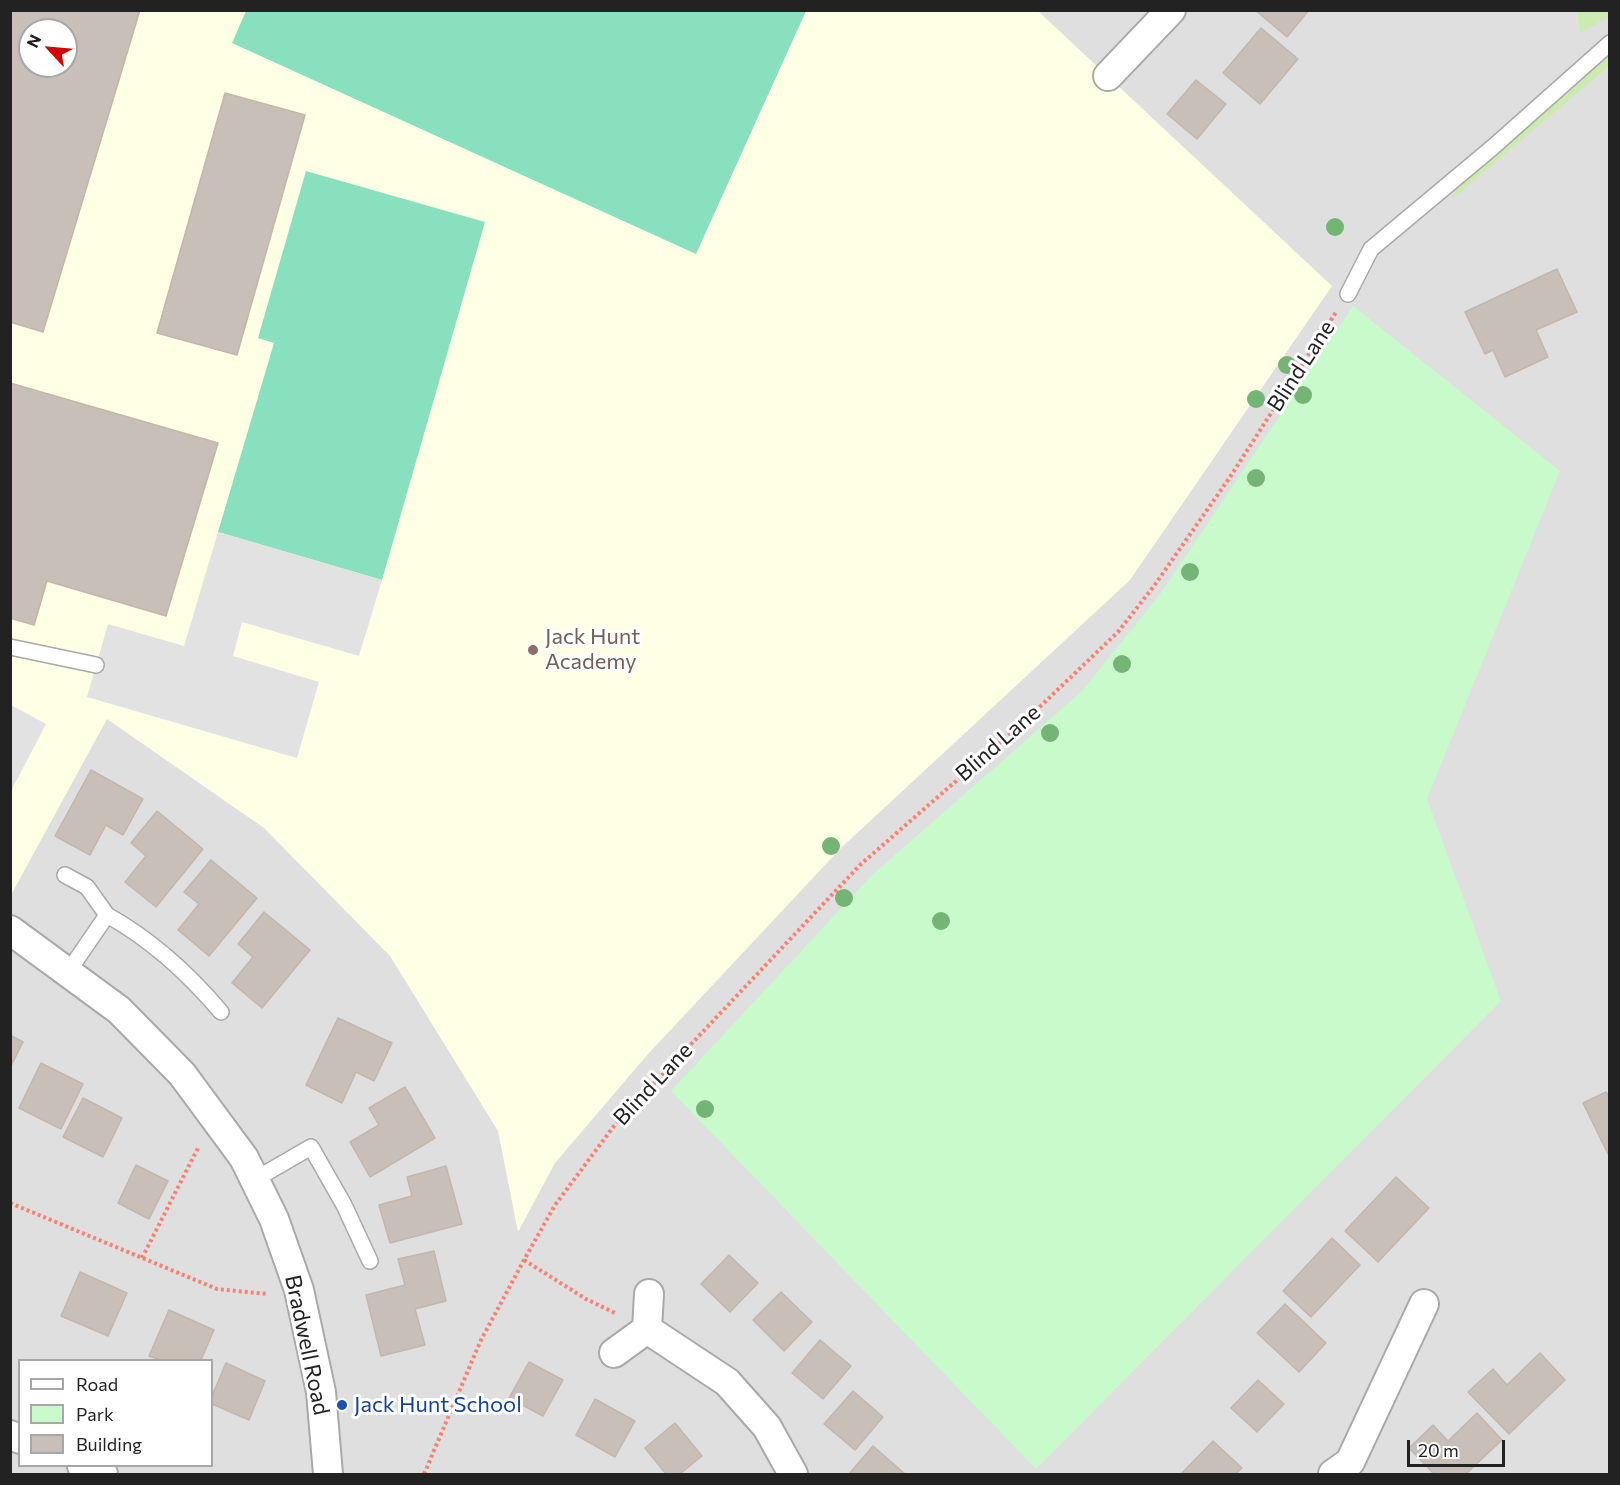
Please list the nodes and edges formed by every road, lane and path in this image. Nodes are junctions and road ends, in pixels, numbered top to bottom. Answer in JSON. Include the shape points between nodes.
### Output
{"nodes":[{"id":1,"x":1171,"y":10,"type":"edge"},
{"id":2,"x":1610,"y":43,"type":"edge"},
{"id":3,"x":1108,"y":76,"type":"dead end"},
{"id":4,"x":1348,"y":294,"type":"joint"},
{"id":5,"x":10,"y":647,"type":"edge"},
{"id":6,"x":96,"y":665,"type":"dead end"},
{"id":7,"x":65,"y":875,"type":"dead end"},
{"id":8,"x":107,"y":915,"type":"junction"},
{"id":9,"x":10,"y":930,"type":"edge"},
{"id":10,"x":68,"y":972,"type":"junction"},
{"id":11,"x":221,"y":1012,"type":"dead end"},
{"id":12,"x":201,"y":1143,"type":"dead end"},
{"id":13,"x":254,"y":1180,"type":"junction"},
{"id":14,"x":10,"y":1203,"type":"edge"},
{"id":15,"x":142,"y":1258,"type":"junction"},
{"id":16,"x":524,"y":1260,"type":"junction"},
{"id":17,"x":370,"y":1261,"type":"dead end"},
{"id":18,"x":649,"y":1294,"type":"dead end"},
{"id":19,"x":277,"y":1295,"type":"dead end"},
{"id":20,"x":1424,"y":1304,"type":"dead end"},
{"id":21,"x":636,"y":1324,"type":"junction"},
{"id":22,"x":614,"y":1353,"type":"dead end"},
{"id":23,"x":85,"y":1467,"type":"edge"},
{"id":24,"x":1348,"y":1470,"type":"edge"},
{"id":25,"x":425,"y":1473,"type":"edge"},
{"id":26,"x":103,"y":1474,"type":"edge"},
{"id":27,"x":328,"y":1474,"type":"edge"},
{"id":28,"x":793,"y":1474,"type":"edge"}],
"edges":[{"from":1,"to":3,"type":"street"},
{"from":2,"to":4,"type":"lane","via":[[1371,249]]},
{"from":4,"to":16,"type":"path","name":"Blind Lane","via":[[1230,477],[1118,632],[1027,719],[860,865],[714,1018],[614,1126],[555,1205]]},
{"from":5,"to":6,"type":"lane"},
{"from":7,"to":8,"type":"lane","via":[[87,887]]},
{"from":8,"to":10,"type":"lane"},
{"from":8,"to":11,"type":"lane","via":[[141,934],[197,983]]},
{"from":9,"to":10,"type":"street","name":"Bradwell Road"},
{"from":10,"to":13,"type":"street","name":"Bradwell Road","via":[[119,1010],[182,1074],[244,1158]]},
{"from":12,"to":15,"type":"path"},
{"from":13,"to":17,"type":"lane","via":[[311,1147]]},
{"from":13,"to":27,"type":"street","name":"Bradwell Road","via":[[274,1218],[300,1290],[321,1392]]},
{"from":14,"to":15,"type":"path"},
{"from":15,"to":19,"type":"path","via":[[217,1289]]},
{"from":16,"to":21,"type":"path","via":[[586,1299]]},
{"from":16,"to":25,"type":"path","name":"Blind Lane","via":[[481,1340]]},
{"from":18,"to":21,"type":"street"},
{"from":20,"to":24,"type":"street"},
{"from":21,"to":22,"type":"street"},
{"from":21,"to":28,"type":"street","via":[[727,1382],[767,1427]]},
{"from":23,"to":26,"type":"street"}]}
